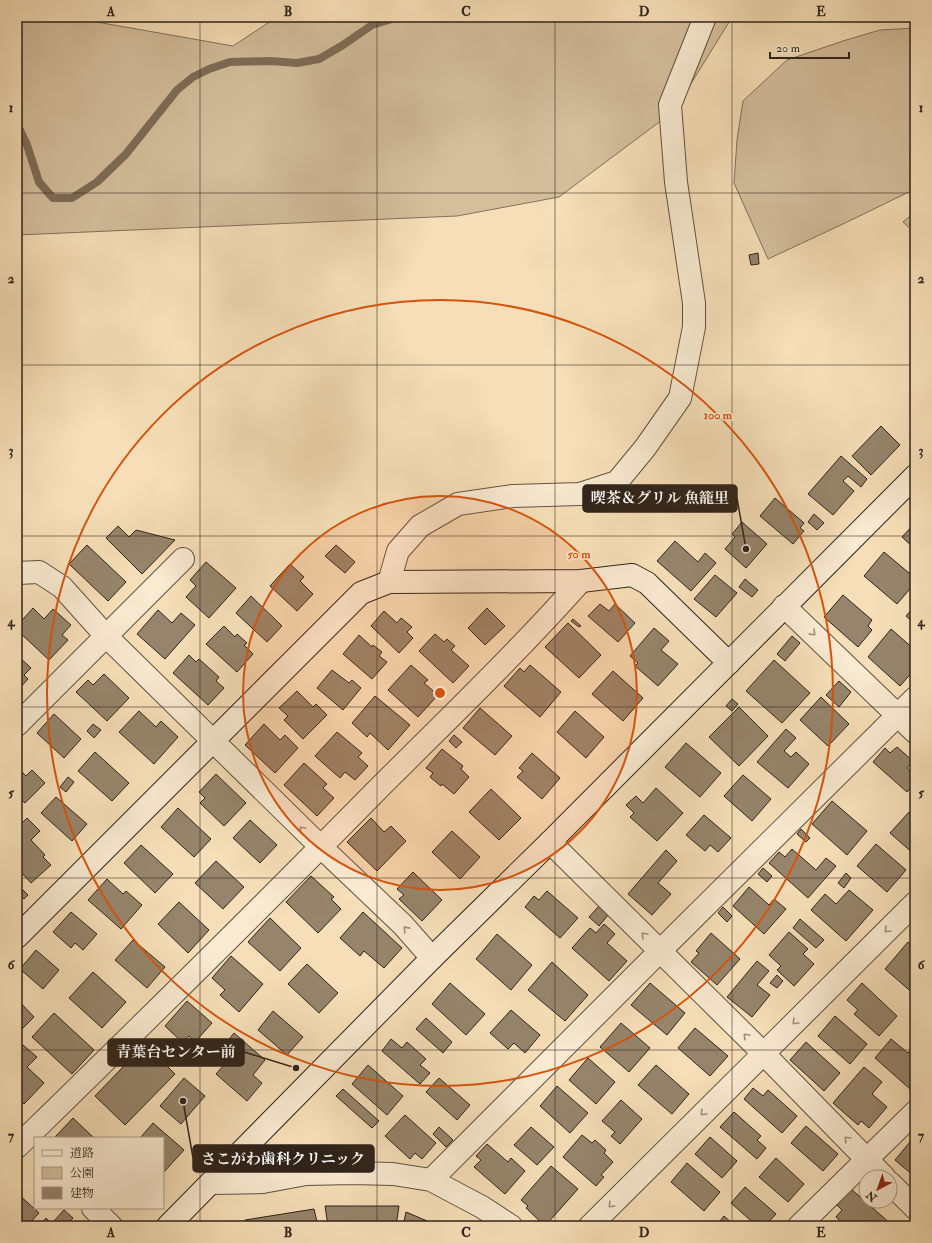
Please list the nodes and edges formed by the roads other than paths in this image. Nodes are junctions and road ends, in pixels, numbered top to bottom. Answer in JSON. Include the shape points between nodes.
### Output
{"nodes":[{"id":1,"x":705,"y":17,"type":"edge"},
{"id":2,"x":915,"y":476,"type":"edge"},
{"id":3,"x":183,"y":559,"type":"dead end"},
{"id":4,"x":17,"y":573,"type":"edge"},
{"id":5,"x":581,"y":581,"type":"junction"},
{"id":6,"x":389,"y":582,"type":"junction"},
{"id":7,"x":784,"y":606,"type":"junction"},
{"id":8,"x":106,"y":636,"type":"junction"},
{"id":9,"x":729,"y":663,"type":"junction"},
{"id":10,"x":915,"y":698,"type":"edge"},
{"id":11,"x":898,"y":715,"type":"junction"},
{"id":12,"x":17,"y":725,"type":"edge"},
{"id":13,"x":915,"y":732,"type":"edge"},
{"id":14,"x":213,"y":741,"type":"junction"},
{"id":15,"x":550,"y":842,"type":"junction"},
{"id":16,"x":321,"y":847,"type":"junction"},
{"id":17,"x":915,"y":903,"type":"edge"},
{"id":18,"x":17,"y":937,"type":"edge"},
{"id":19,"x":660,"y":950,"type":"junction"},
{"id":20,"x":432,"y":958,"type":"junction"},
{"id":21,"x":763,"y":1053,"type":"junction"},
{"id":22,"x":915,"y":1112,"type":"edge"},
{"id":23,"x":24,"y":1142,"type":"edge"},
{"id":24,"x":867,"y":1160,"type":"junction"},
{"id":25,"x":876,"y":1169,"type":"edge"},
{"id":26,"x":431,"y":1180,"type":"junction"},
{"id":27,"x":211,"y":1183,"type":"junction"},
{"id":28,"x":898,"y":1191,"type":"edge"},
{"id":29,"x":915,"y":1208,"type":"edge"},
{"id":30,"x":94,"y":1209,"type":"edge"},
{"id":31,"x":111,"y":1226,"type":"edge"},
{"id":32,"x":168,"y":1226,"type":"edge"},
{"id":33,"x":511,"y":1226,"type":"edge"},
{"id":34,"x":590,"y":1226,"type":"edge"},
{"id":35,"x":799,"y":1226,"type":"edge"}],
"edges":[{"from":1,"to":6,"type":"street","via":[[670,105],[676,182],[694,303],[694,327],[680,398],[617,482],[580,494],[513,496],[458,504],[420,526],[398,551]]},
{"from":2,"to":7,"type":"street"},
{"from":3,"to":8,"type":"street"},
{"from":4,"to":8,"type":"street","via":[[38,572],[62,587]]},
{"from":5,"to":6,"type":"street"},
{"from":5,"to":9,"type":"street","via":[[632,575],[647,583]]},
{"from":5,"to":16,"type":"street"},
{"from":6,"to":14,"type":"street","via":[[361,593]]},
{"from":7,"to":9,"type":"street"},
{"from":7,"to":11,"type":"street","one_way":true},
{"from":8,"to":12,"type":"street"},
{"from":8,"to":14,"type":"street"},
{"from":9,"to":15,"type":"street"},
{"from":10,"to":11,"type":"street"},
{"from":11,"to":13,"type":"street"},
{"from":11,"to":19,"type":"street"},
{"from":16,"to":14,"type":"street","one_way":true},
{"from":14,"to":18,"type":"street"},
{"from":19,"to":15,"type":"street","one_way":true},
{"from":15,"to":20,"type":"street"},
{"from":20,"to":16,"type":"street","one_way":true,"via":[[403,925]]},
{"from":16,"to":23,"type":"street"},
{"from":17,"to":21,"type":"street","one_way":true},
{"from":21,"to":19,"type":"street","one_way":true},
{"from":19,"to":26,"type":"street"},
{"from":20,"to":27,"type":"street"},
{"from":24,"to":21,"type":"street","one_way":true},
{"from":21,"to":34,"type":"street","one_way":true},
{"from":22,"to":24,"type":"street"},
{"from":24,"to":25,"type":"street"},
{"from":24,"to":35,"type":"street"},
{"from":26,"to":27,"type":"street","via":[[392,1174],[353,1173],[306,1174],[263,1182]]},
{"from":26,"to":33,"type":"street","via":[[482,1207]]},
{"from":27,"to":32,"type":"street"},
{"from":28,"to":29,"type":"street"},
{"from":30,"to":31,"type":"street"}]}
